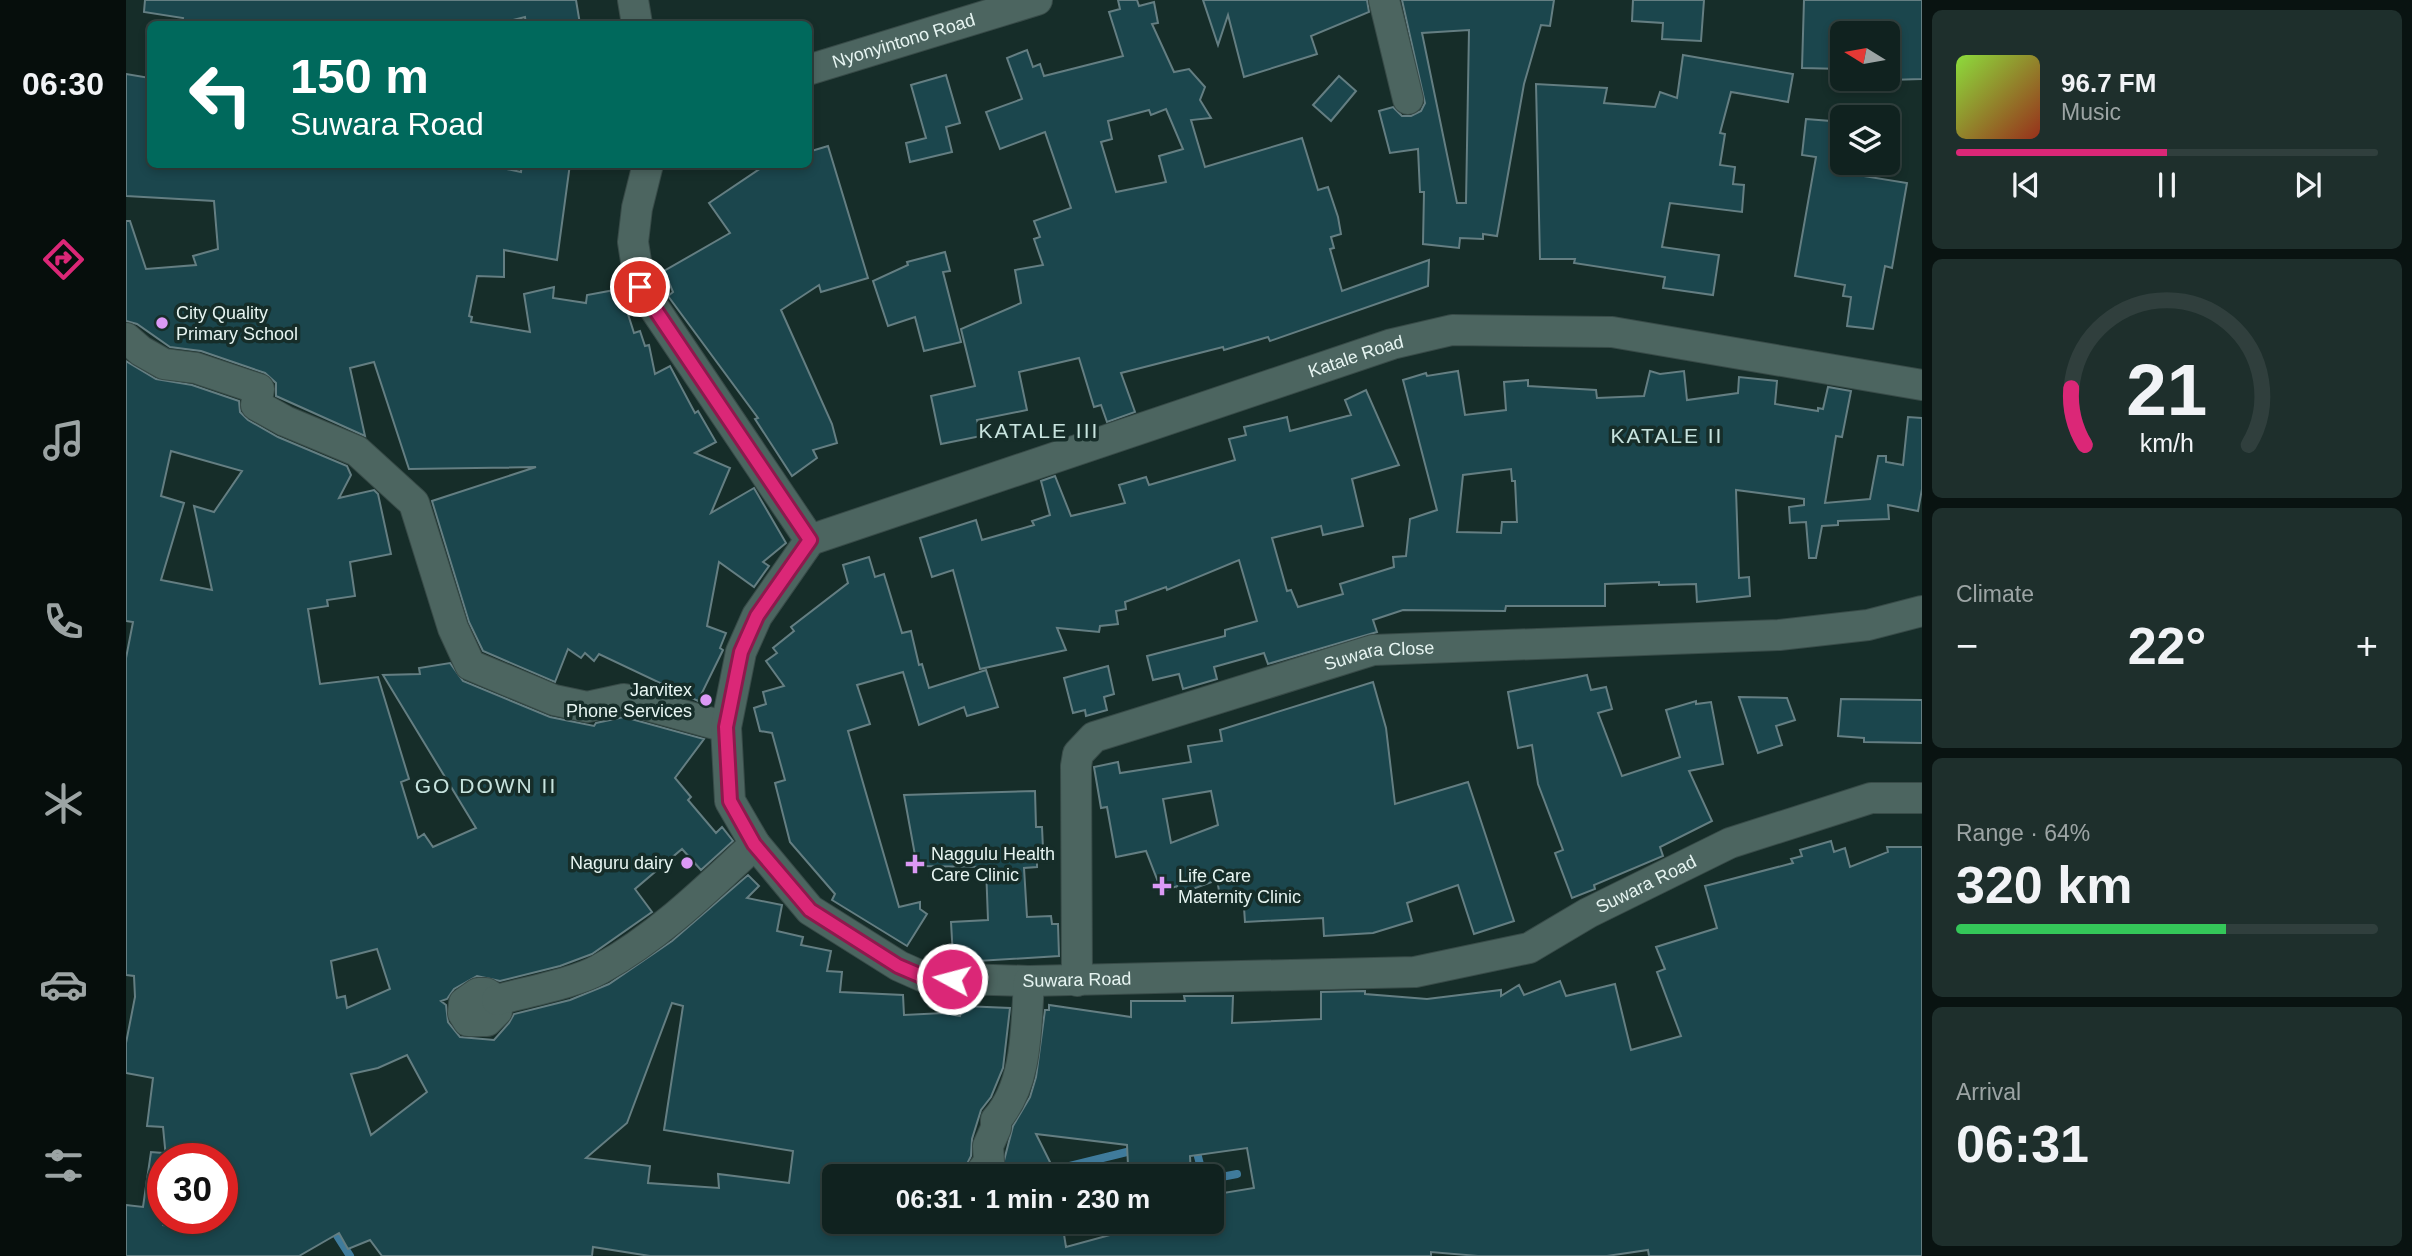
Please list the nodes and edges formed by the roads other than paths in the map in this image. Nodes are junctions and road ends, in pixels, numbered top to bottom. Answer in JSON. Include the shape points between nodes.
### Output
{"nodes":[{"id":1,"x":633,"y":0,"type":"edge"},
{"id":2,"x":1037,"y":0,"type":"edge"},
{"id":3,"x":1384,"y":0,"type":"edge"},
{"id":4,"x":636,"y":21,"type":"edge"},
{"id":5,"x":812,"y":69,"type":"edge"},
{"id":6,"x":1408,"y":99,"type":"dead end"},
{"id":7,"x":647,"y":168,"type":"edge"},
{"id":8,"x":126,"y":338,"type":"edge"},
{"id":9,"x":1922,"y":385,"type":"edge"},
{"id":10,"x":810,"y":540,"type":"junction"},
{"id":11,"x":1922,"y":611,"type":"edge"},
{"id":12,"x":726,"y":727,"type":"junction"},
{"id":13,"x":1922,"y":798,"type":"edge"},
{"id":14,"x":754,"y":844,"type":"junction"},
{"id":15,"x":1029,"y":981,"type":"junction"},
{"id":16,"x":1077,"y":981,"type":"junction"},
{"id":17,"x":497,"y":1000,"type":"dead end"},
{"id":18,"x":987,"y":1164,"type":"edge"}],
"edges":[{"from":1,"to":4,"type":"street"},
{"from":2,"to":5,"type":"street","name":"Nyonyintono Road"},
{"from":3,"to":6,"type":"street"},
{"from":7,"to":10,"type":"street","via":[[633,242],[640,287]]},
{"from":8,"to":12,"type":"street","via":[[164,364],[196,368],[259,389],[256,405],[357,451],[390,478],[414,503],[453,628],[470,665],[555,700],[587,707],[624,699]]},
{"from":9,"to":10,"type":"street","name":"Katale Road","via":[[1612,332],[1452,330],[1392,344]]},
{"from":10,"to":12,"type":"street","name":"Suwara Road","via":[[757,616],[741,652]]},
{"from":11,"to":16,"type":"street","name":"Suwara Close","via":[[1868,625],[1779,635],[1373,650],[1094,737],[1078,754],[1076,766]]},
{"from":12,"to":14,"type":"street","name":"Suwara Road","via":[[730,801]]},
{"from":13,"to":16,"type":"street","name":"Suwara Road","via":[[1871,798],[1730,843],[1588,913],[1529,948],[1415,972]]},
{"from":14,"to":15,"type":"street","name":"Suwara Road","via":[[810,910],[898,966],[926,978]]},
{"from":14,"to":17,"type":"street","via":[[703,893],[598,970]]},
{"from":15,"to":16,"type":"street","name":"Suwara Road"},
{"from":15,"to":18,"type":"street","via":[[1024,1058],[996,1120]]}]}
